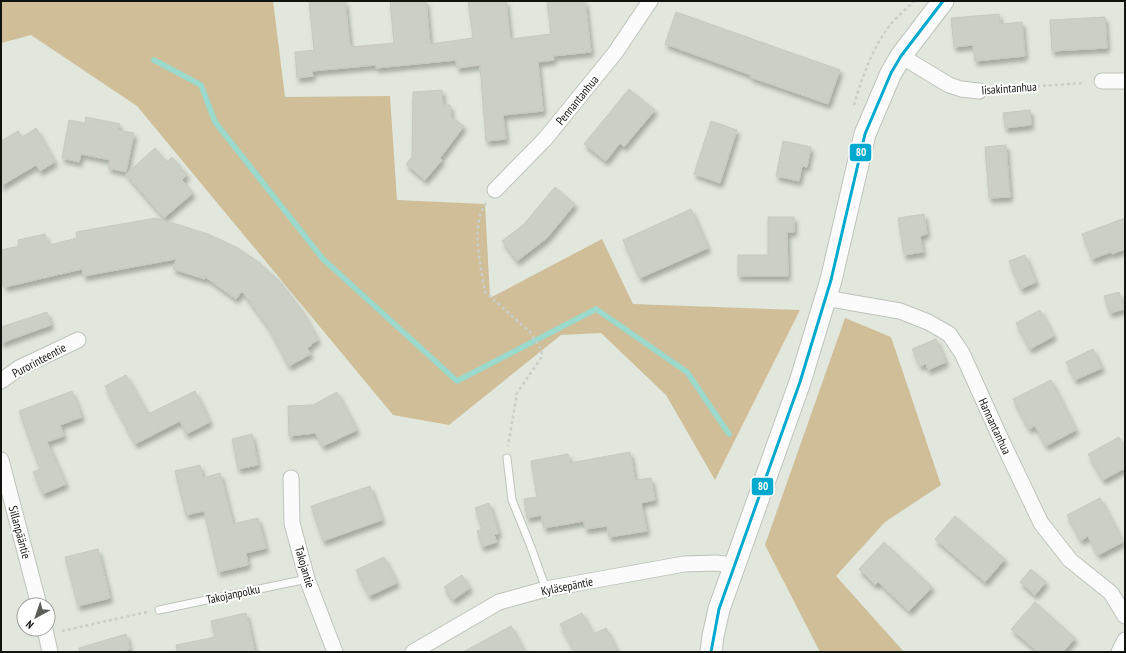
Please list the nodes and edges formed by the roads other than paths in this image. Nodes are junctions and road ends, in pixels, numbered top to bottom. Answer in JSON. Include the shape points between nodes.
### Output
{"nodes":[{"id":1,"x":650,"y":1,"type":"edge"},
{"id":2,"x":943,"y":1,"type":"edge"},
{"id":3,"x":901,"y":56,"type":"junction"},
{"id":4,"x":1125,"y":81,"type":"edge"},
{"id":5,"x":1102,"y":82,"type":"road end"},
{"id":6,"x":978,"y":91,"type":"road end"},
{"id":7,"x":495,"y":190,"type":"road end"},
{"id":8,"x":825,"y":298,"type":"junction"},
{"id":9,"x":78,"y":340,"type":"dead end"},
{"id":10,"x":1,"y":381,"type":"edge"},
{"id":11,"x":507,"y":458,"type":"road end"},
{"id":12,"x":1,"y":460,"type":"edge"},
{"id":13,"x":291,"y":478,"type":"dead end"},
{"id":14,"x":734,"y":565,"type":"junction"},
{"id":15,"x":306,"y":579,"type":"junction"},
{"id":16,"x":546,"y":589,"type":"junction"},
{"id":17,"x":37,"y":597,"type":"edge"},
{"id":18,"x":159,"y":610,"type":"road end"},
{"id":19,"x":1125,"y":616,"type":"edge"},
{"id":20,"x":47,"y":637,"type":"edge"},
{"id":21,"x":1125,"y":640,"type":"edge"},
{"id":22,"x":50,"y":652,"type":"edge"},
{"id":23,"x":335,"y":652,"type":"edge"},
{"id":24,"x":412,"y":652,"type":"edge"},
{"id":25,"x":711,"y":652,"type":"edge"},
{"id":26,"x":1119,"y":652,"type":"edge"}],
"edges":[{"from":1,"to":7,"type":"street","name":"Pennantanhua","via":[[615,53],[546,140]]},
{"from":2,"to":3,"type":"street"},
{"from":3,"to":6,"type":"street","name":"Iisakintanhua","via":[[949,85]]},
{"from":3,"to":8,"type":"street","via":[[865,134]]},
{"from":4,"to":5,"type":"street"},
{"from":8,"to":14,"type":"street","via":[[800,382]]},
{"from":8,"to":19,"type":"street","name":"Hannantanhua","via":[[900,311],[949,334],[962,353],[1041,523],[1070,560],[1111,593]]},
{"from":9,"to":10,"type":"street","name":"Purorinteentie","via":[[19,368]]},
{"from":11,"to":16,"type":"lane","via":[[512,500]]},
{"from":12,"to":17,"type":"street","name":"Sillanpääntie"},
{"from":13,"to":15,"type":"street","name":"Takojantie","via":[[292,523]]},
{"from":14,"to":16,"type":"street","name":"Kyläsepäntie","via":[[684,564]]},
{"from":14,"to":25,"type":"street","via":[[719,609]]},
{"from":15,"to":18,"type":"lane","name":"Takojanpolku"},
{"from":15,"to":23,"type":"street","name":"Takojantie"},
{"from":16,"to":24,"type":"street","name":"Kyläsepäntie","via":[[499,602]]},
{"from":20,"to":22,"type":"street"},
{"from":21,"to":26,"type":"street"}]}
